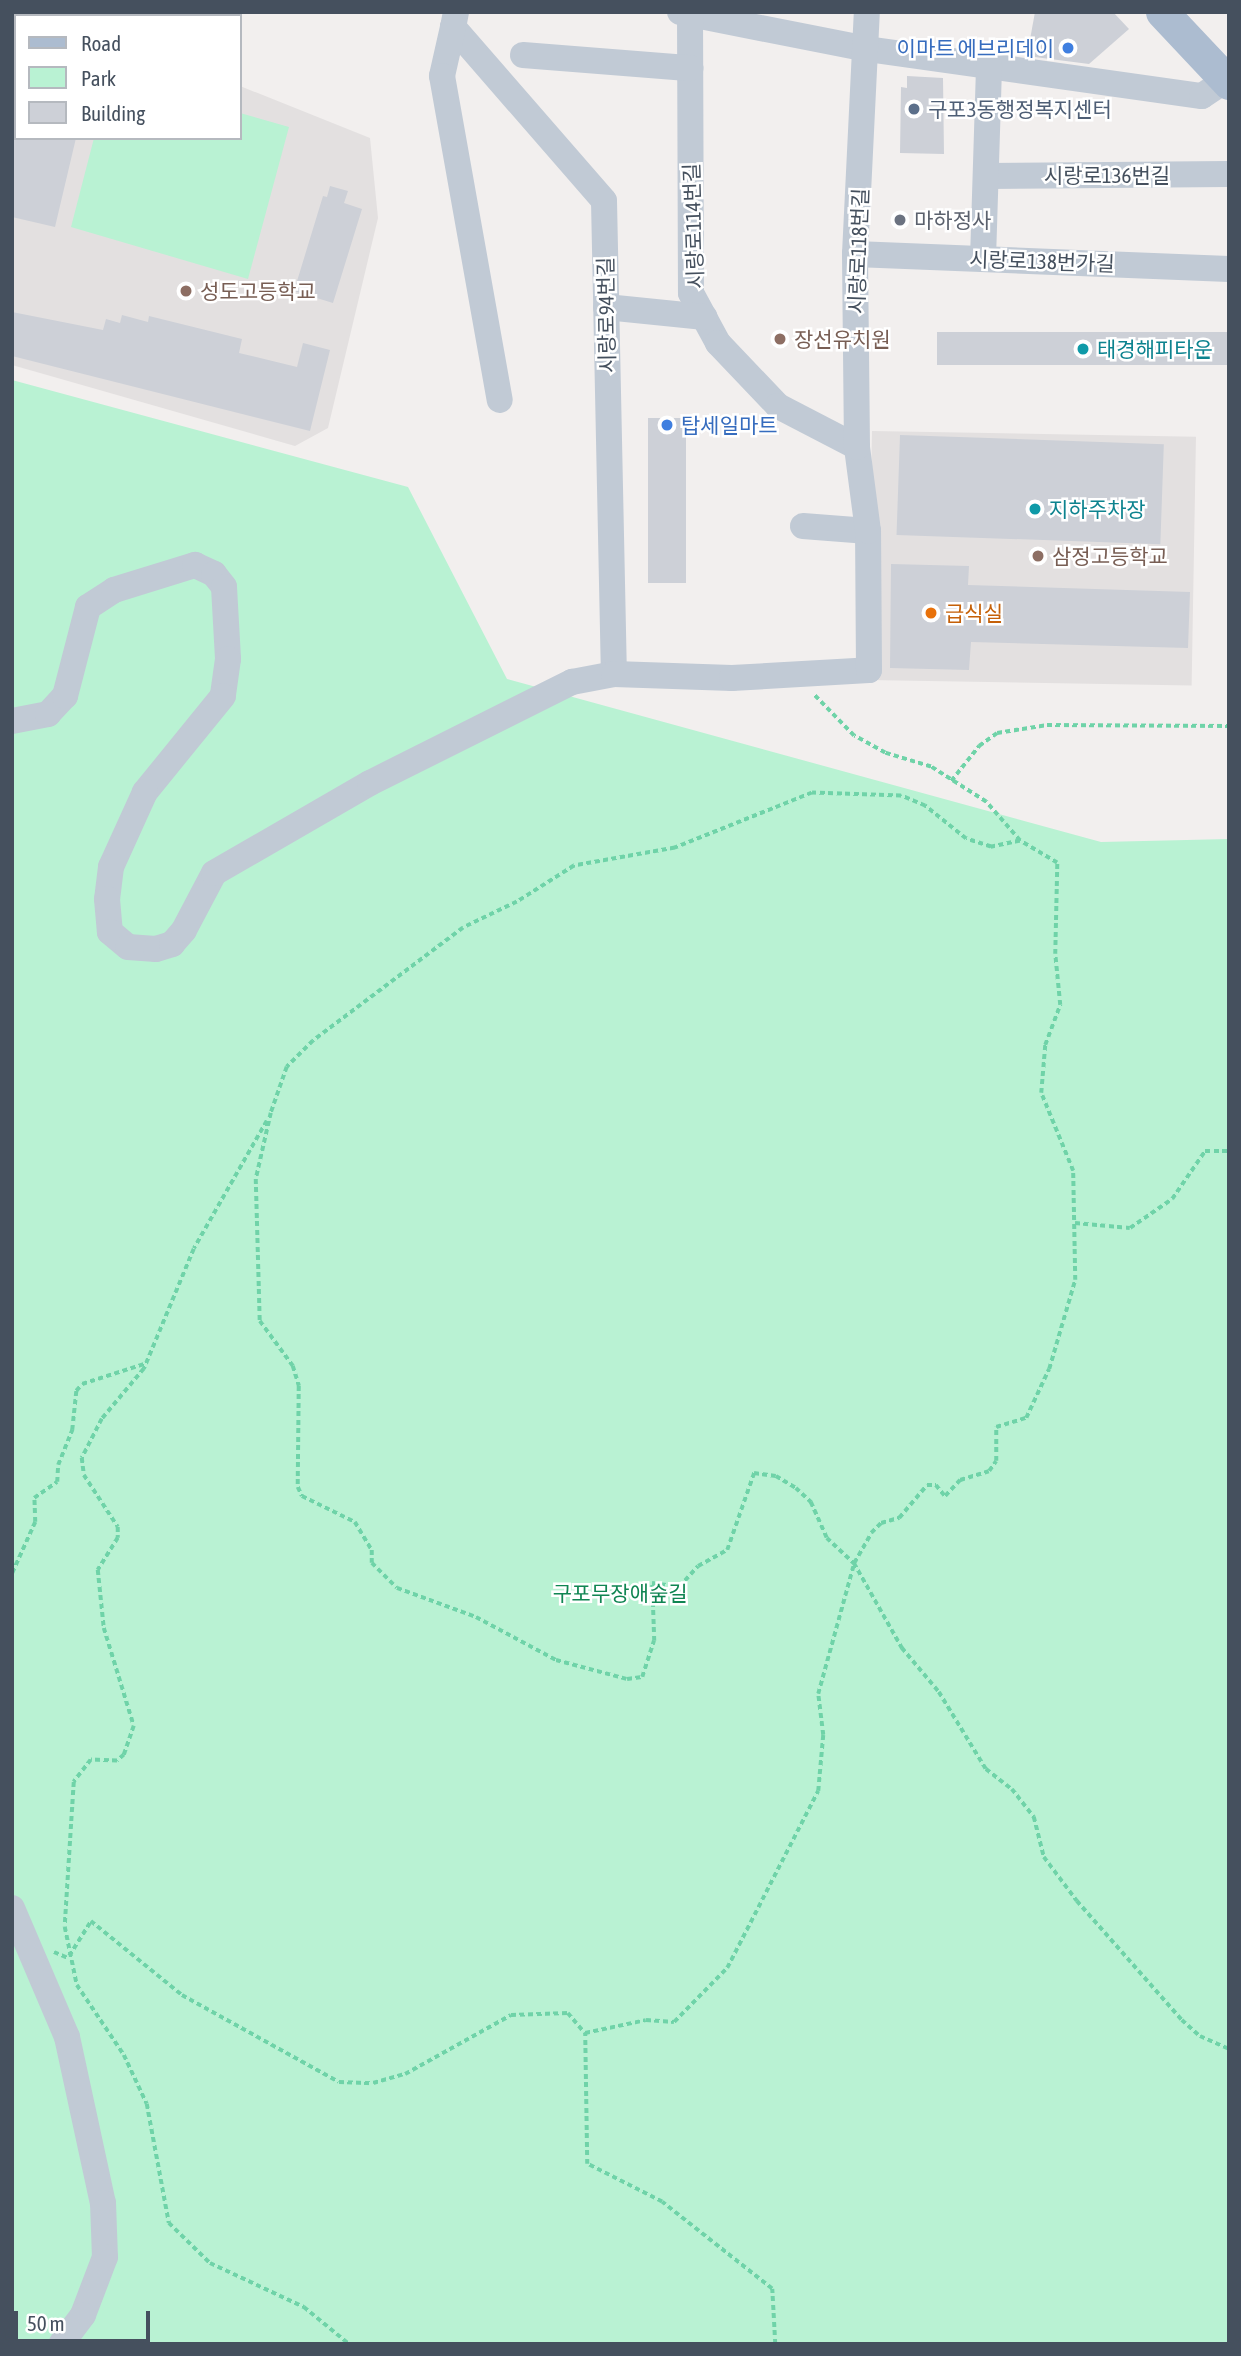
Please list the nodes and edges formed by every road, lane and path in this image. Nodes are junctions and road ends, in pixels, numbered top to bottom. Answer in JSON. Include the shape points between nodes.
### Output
{"nodes":[{"id":1,"x":867,"y":12,"type":"edge"},
{"id":2,"x":1162,"y":12,"type":"edge"},
{"id":3,"x":686,"y":13,"type":"edge"},
{"id":4,"x":454,"y":20,"type":"edge"},
{"id":5,"x":867,"y":49,"type":"junction"},
{"id":6,"x":523,"y":55,"type":"dead end"},
{"id":7,"x":989,"y":66,"type":"junction"},
{"id":8,"x":690,"y":68,"type":"junction"},
{"id":9,"x":1228,"y":80,"type":"edge"},
{"id":10,"x":1229,"y":174,"type":"edge"},
{"id":11,"x":986,"y":176,"type":"junction"},
{"id":12,"x":855,"y":254,"type":"junction"},
{"id":13,"x":983,"y":259,"type":"junction"},
{"id":14,"x":1229,"y":270,"type":"edge"},
{"id":15,"x":606,"y":307,"type":"junction"},
{"id":16,"x":704,"y":317,"type":"junction"},
{"id":17,"x":500,"y":400,"type":"dead end"},
{"id":18,"x":857,"y":447,"type":"junction"},
{"id":19,"x":803,"y":526,"type":"dead end"},
{"id":20,"x":868,"y":531,"type":"junction"},
{"id":21,"x":614,"y":674,"type":"junction"},
{"id":22,"x":802,"y":677,"type":"junction"},
{"id":23,"x":12,"y":721,"type":"edge"},
{"id":24,"x":1229,"y":726,"type":"edge"},
{"id":25,"x":951,"y":781,"type":"junction"},
{"id":26,"x":1020,"y":841,"type":"junction"},
{"id":27,"x":271,"y":1113,"type":"junction"},
{"id":28,"x":1229,"y":1151,"type":"edge"},
{"id":29,"x":1075,"y":1223,"type":"junction"},
{"id":30,"x":147,"y":1363,"type":"junction"},
{"id":31,"x":854,"y":1563,"type":"junction"},
{"id":32,"x":12,"y":1573,"type":"edge"},
{"id":33,"x":12,"y":1908,"type":"edge"},
{"id":34,"x":68,"y":1958,"type":"junction"},
{"id":35,"x":585,"y":2033,"type":"junction"},
{"id":36,"x":1229,"y":2049,"type":"edge"},
{"id":37,"x":61,"y":2344,"type":"edge"},
{"id":38,"x":349,"y":2344,"type":"edge"},
{"id":39,"x":775,"y":2344,"type":"edge"}],
"edges":[{"from":1,"to":5,"type":"street","name":"시랑로118번길"},
{"from":2,"to":9,"type":"main road"},
{"from":3,"to":5,"type":"street"},
{"from":3,"to":8,"type":"street","name":"시랑로114번길"},
{"from":4,"to":15,"type":"street","name":"시랑로94번길","via":[[604,201]]},
{"from":4,"to":17,"type":"street","via":[[442,76]]},
{"from":5,"to":7,"type":"street"},
{"from":5,"to":12,"type":"street","name":"시랑로118번길"},
{"from":6,"to":8,"type":"street"},
{"from":7,"to":9,"type":"street","via":[[1202,96]]},
{"from":7,"to":11,"type":"street"},
{"from":8,"to":16,"type":"street","name":"시랑로114번길","via":[[691,293]]},
{"from":10,"to":11,"type":"street","name":"시랑로136번길"},
{"from":11,"to":13,"type":"street"},
{"from":12,"to":13,"type":"street","name":"시랑로138번가길"},
{"from":12,"to":18,"type":"street","name":"시랑로118번길"},
{"from":13,"to":14,"type":"street","name":"시랑로138번가길"},
{"from":15,"to":16,"type":"street"},
{"from":15,"to":21,"type":"street","name":"시랑로94번길"},
{"from":16,"to":18,"type":"street","name":"시랑로114번길","via":[[719,343],[778,406]]},
{"from":18,"to":20,"type":"street","name":"시랑로118번길"},
{"from":19,"to":20,"type":"street"},
{"from":20,"to":22,"type":"street","name":"시랑로118번길","via":[[869,670]]},
{"from":21,"to":22,"type":"street","name":"시랑로118번길"},
{"from":21,"to":23,"type":"street","name":"시랑로118번길","via":[[572,682],[530,701],[370,783],[214,873],[184,930],[172,944],[156,949],[128,947],[110,932],[107,899],[111,867],[145,792],[223,696],[228,648],[224,587],[214,574],[195,565],[114,590],[88,607],[65,696],[48,714]]},
{"from":22,"to":25,"type":"path","via":[[854,736],[885,753],[931,767]]},
{"from":24,"to":25,"type":"path","via":[[1047,725],[997,733],[979,746]]},
{"from":25,"to":26,"type":"path","via":[[986,802]]},
{"from":26,"to":27,"type":"path","via":[[991,847],[966,839],[925,806],[901,796],[812,793],[675,848],[574,866],[517,902],[463,928],[313,1041],[287,1067]]},
{"from":26,"to":29,"type":"path","via":[[1057,863],[1055,954],[1060,1005],[1045,1045],[1041,1093],[1071,1158]]},
{"from":27,"to":30,"type":"path","via":[[194,1249]]},
{"from":27,"to":31,"type":"path","via":[[256,1179],[260,1321],[293,1366],[299,1385],[298,1487],[302,1496],[355,1522],[372,1550],[372,1563],[397,1588],[476,1617],[556,1660],[627,1679],[642,1677],[648,1668],[656,1618],[650,1601],[652,1583],[679,1587],[698,1566],[727,1550],[754,1474],[775,1476],[804,1495],[827,1538]]},
{"from":28,"to":29,"type":"path","via":[[1205,1151],[1172,1199],[1130,1228]]},
{"from":29,"to":31,"type":"path","via":[[1071,1305],[1026,1418],[996,1427],[996,1461],[989,1471],[960,1480],[945,1496],[936,1485],[927,1485],[900,1518],[881,1523],[871,1533]]},
{"from":30,"to":32,"type":"path","via":[[82,1384],[76,1391],[72,1430],[58,1465],[57,1482],[34,1498],[34,1522]]},
{"from":30,"to":34,"type":"path","via":[[102,1419],[82,1458],[84,1475],[118,1527],[118,1538],[98,1570],[104,1628],[134,1726],[124,1755],[104,1763],[91,1760],[74,1782],[65,1927]]},
{"from":31,"to":35,"type":"path","via":[[818,1695],[823,1735],[818,1791],[727,1968],[674,2022],[646,2020]]},
{"from":31,"to":36,"type":"path","via":[[902,1648],[939,1692],[986,1769],[1012,1789],[1034,1817],[1044,1857],[1077,1900],[1182,2020],[1200,2036]]},
{"from":33,"to":37,"type":"street","via":[[67,2037],[103,2203],[105,2257],[83,2315]]},
{"from":34,"to":35,"type":"path","via":[[92,1921],[182,1995],[339,2082],[373,2083],[405,2074],[511,2015],[568,2013]]},
{"from":34,"to":38,"type":"path","via":[[77,1985],[124,2055],[147,2104],[169,2223],[210,2263],[304,2307]]},
{"from":35,"to":39,"type":"path","via":[[587,2164],[662,2202],[772,2289]]}]}
